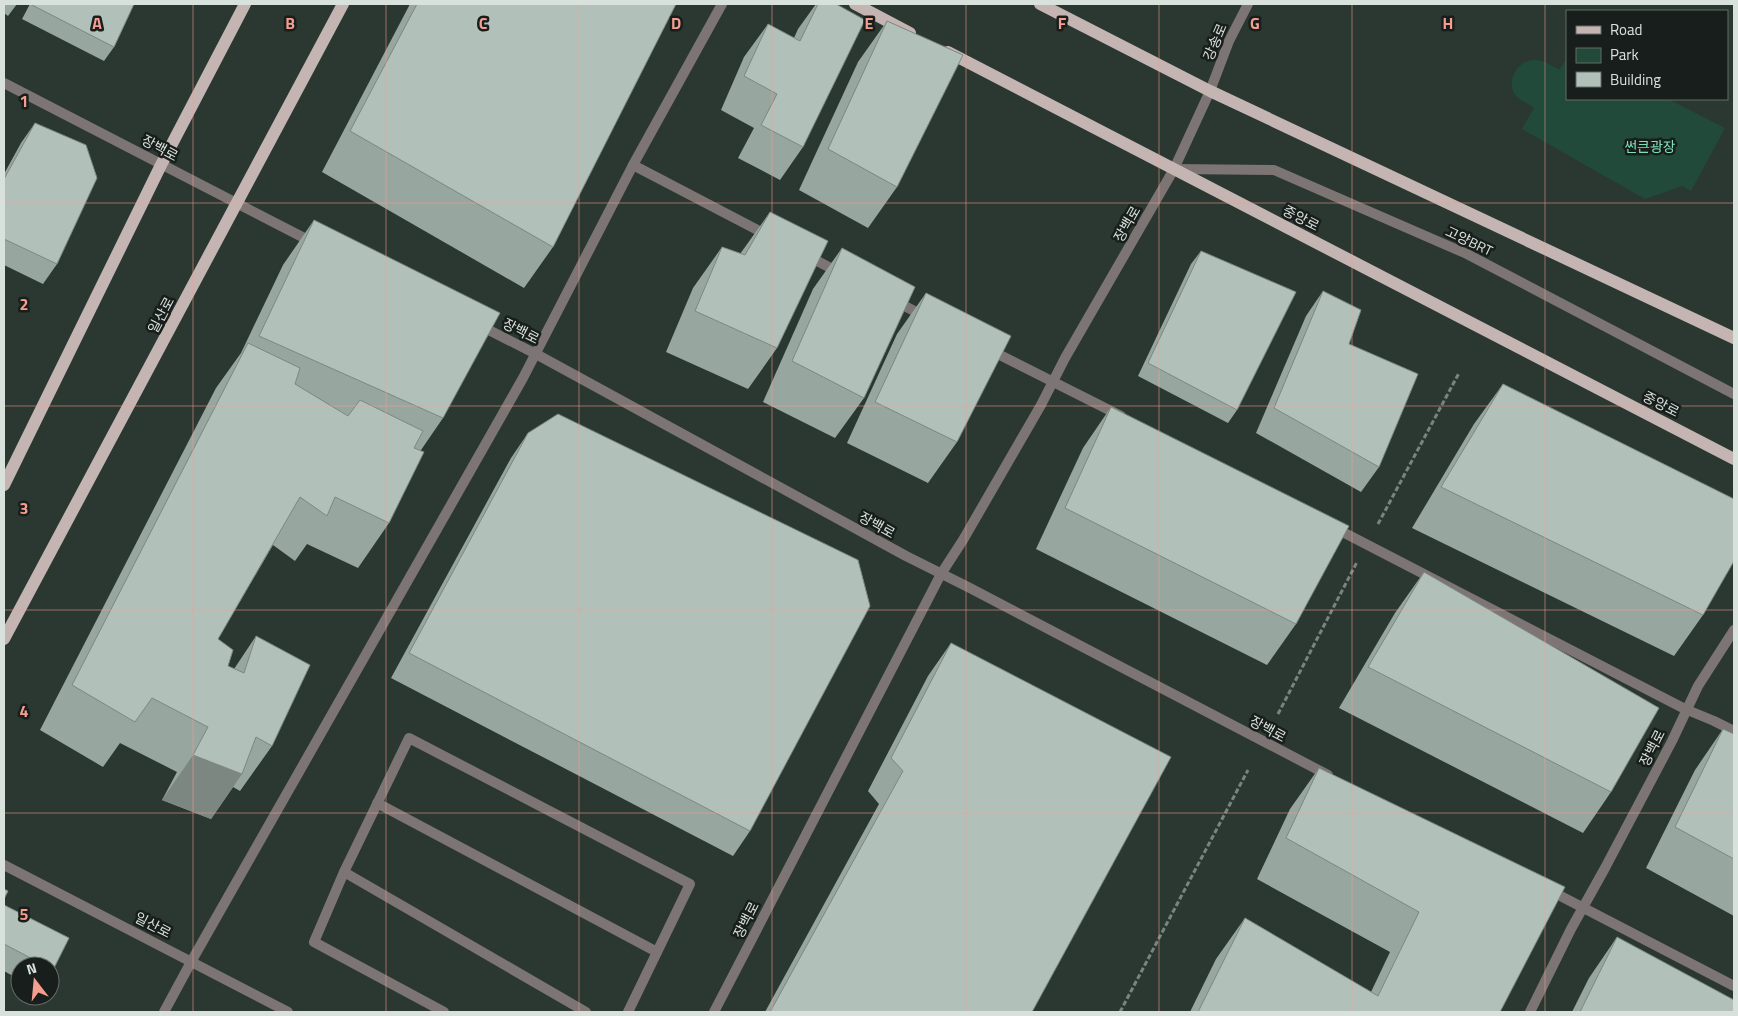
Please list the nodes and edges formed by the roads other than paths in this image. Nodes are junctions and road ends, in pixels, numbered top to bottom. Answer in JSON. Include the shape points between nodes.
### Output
{"nodes":[{"id":1,"x":245,"y":4,"type":"edge"},
{"id":2,"x":344,"y":4,"type":"edge"},
{"id":3,"x":722,"y":4,"type":"edge"},
{"id":4,"x":855,"y":4,"type":"edge"},
{"id":5,"x":1040,"y":4,"type":"edge"},
{"id":6,"x":1248,"y":4,"type":"edge"},
{"id":7,"x":4,"y":84,"type":"edge"},
{"id":8,"x":1210,"y":91,"type":"junction"},
{"id":9,"x":161,"y":165,"type":"junction"},
{"id":10,"x":633,"y":165,"type":"junction"},
{"id":11,"x":1174,"y":169,"type":"junction"},
{"id":12,"x":238,"y":204,"type":"junction"},
{"id":13,"x":780,"y":242,"type":"edge"},
{"id":14,"x":320,"y":246,"type":"edge"},
{"id":15,"x":797,"y":251,"type":"edge"},
{"id":16,"x":850,"y":278,"type":"edge"},
{"id":17,"x":885,"y":296,"type":"edge"},
{"id":18,"x":470,"y":321,"type":"edge"},
{"id":19,"x":937,"y":323,"type":"edge"},
{"id":20,"x":1714,"y":328,"type":"junction"},
{"id":21,"x":1734,"y":338,"type":"edge"},
{"id":22,"x":1734,"y":344,"type":"edge"},
{"id":23,"x":981,"y":346,"type":"edge"},
{"id":24,"x":536,"y":354,"type":"junction"},
{"id":25,"x":1054,"y":381,"type":"junction"},
{"id":26,"x":1734,"y":394,"type":"edge"},
{"id":27,"x":1132,"y":422,"type":"edge"},
{"id":28,"x":1734,"y":459,"type":"edge"},
{"id":29,"x":4,"y":485,"type":"edge"},
{"id":30,"x":1323,"y":522,"type":"edge"},
{"id":31,"x":941,"y":574,"type":"junction"},
{"id":32,"x":1734,"y":630,"type":"edge"},
{"id":33,"x":4,"y":639,"type":"edge"},
{"id":34,"x":1685,"y":710,"type":"junction"},
{"id":35,"x":1734,"y":731,"type":"edge"},
{"id":36,"x":1333,"y":778,"type":"edge"},
{"id":37,"x":377,"y":803,"type":"junction"},
{"id":38,"x":4,"y":865,"type":"edge"},
{"id":39,"x":344,"y":872,"type":"junction"},
{"id":40,"x":1543,"y":886,"type":"edge"},
{"id":41,"x":1583,"y":907,"type":"junction"},
{"id":42,"x":657,"y":952,"type":"junction"},
{"id":43,"x":191,"y":962,"type":"junction"},
{"id":44,"x":1734,"y":986,"type":"edge"},
{"id":45,"x":164,"y":1012,"type":"edge"},
{"id":46,"x":288,"y":1012,"type":"edge"},
{"id":47,"x":444,"y":1012,"type":"edge"},
{"id":48,"x":586,"y":1012,"type":"edge"},
{"id":49,"x":628,"y":1012,"type":"edge"},
{"id":50,"x":714,"y":1012,"type":"edge"},
{"id":51,"x":1530,"y":1012,"type":"edge"}],
"edges":[{"from":1,"to":9,"type":"main road"},
{"from":2,"to":12,"type":"main road","name":"일산로"},
{"from":3,"to":10,"type":"street"},
{"from":4,"to":11,"type":"main road","name":"중앙로"},
{"from":5,"to":8,"type":"main road"},
{"from":6,"to":8,"type":"street","name":"강송로","via":[[1229,41]]},
{"from":7,"to":9,"type":"street","name":"장백로"},
{"from":8,"to":11,"type":"street","name":"장백로"},
{"from":8,"to":20,"type":"main road"},
{"from":9,"to":12,"type":"street","name":"장백로"},
{"from":9,"to":29,"type":"main road"},
{"from":10,"to":13,"type":"street"},
{"from":10,"to":24,"type":"street"},
{"from":11,"to":25,"type":"street","name":"장백로"},
{"from":11,"to":26,"type":"street","name":"고양BRT","via":[[1274,170],[1467,254]]},
{"from":11,"to":28,"type":"main road","name":"중앙로"},
{"from":12,"to":14,"type":"street","name":"장백로"},
{"from":12,"to":33,"type":"main road","name":"일산로"},
{"from":15,"to":16,"type":"street"},
{"from":17,"to":19,"type":"street"},
{"from":18,"to":24,"type":"street","name":"장백로"},
{"from":20,"to":21,"type":"main road"},
{"from":20,"to":22,"type":"street"},
{"from":23,"to":25,"type":"street"},
{"from":24,"to":31,"type":"street","name":"장백로"},
{"from":24,"to":43,"type":"street"},
{"from":25,"to":27,"type":"street"},
{"from":25,"to":31,"type":"street","name":"장백로"},
{"from":30,"to":34,"type":"street"},
{"from":31,"to":36,"type":"street","name":"장백로"},
{"from":31,"to":50,"type":"street","name":"장백로"},
{"from":32,"to":34,"type":"street","name":"장백로"},
{"from":34,"to":35,"type":"street"},
{"from":34,"to":41,"type":"street","name":"장백로","via":[[1672,741]]},
{"from":37,"to":39,"type":"street"},
{"from":37,"to":42,"type":"street"},
{"from":37,"to":42,"type":"street","via":[[409,738],[690,884]]},
{"from":38,"to":43,"type":"street","name":"일산로"},
{"from":39,"to":47,"type":"street","via":[[314,942]]},
{"from":39,"to":48,"type":"street"},
{"from":40,"to":41,"type":"street"},
{"from":41,"to":44,"type":"street"},
{"from":41,"to":51,"type":"street","name":"장백로"},
{"from":42,"to":49,"type":"street"},
{"from":43,"to":45,"type":"street"},
{"from":43,"to":46,"type":"street","name":"일산로"}]}
